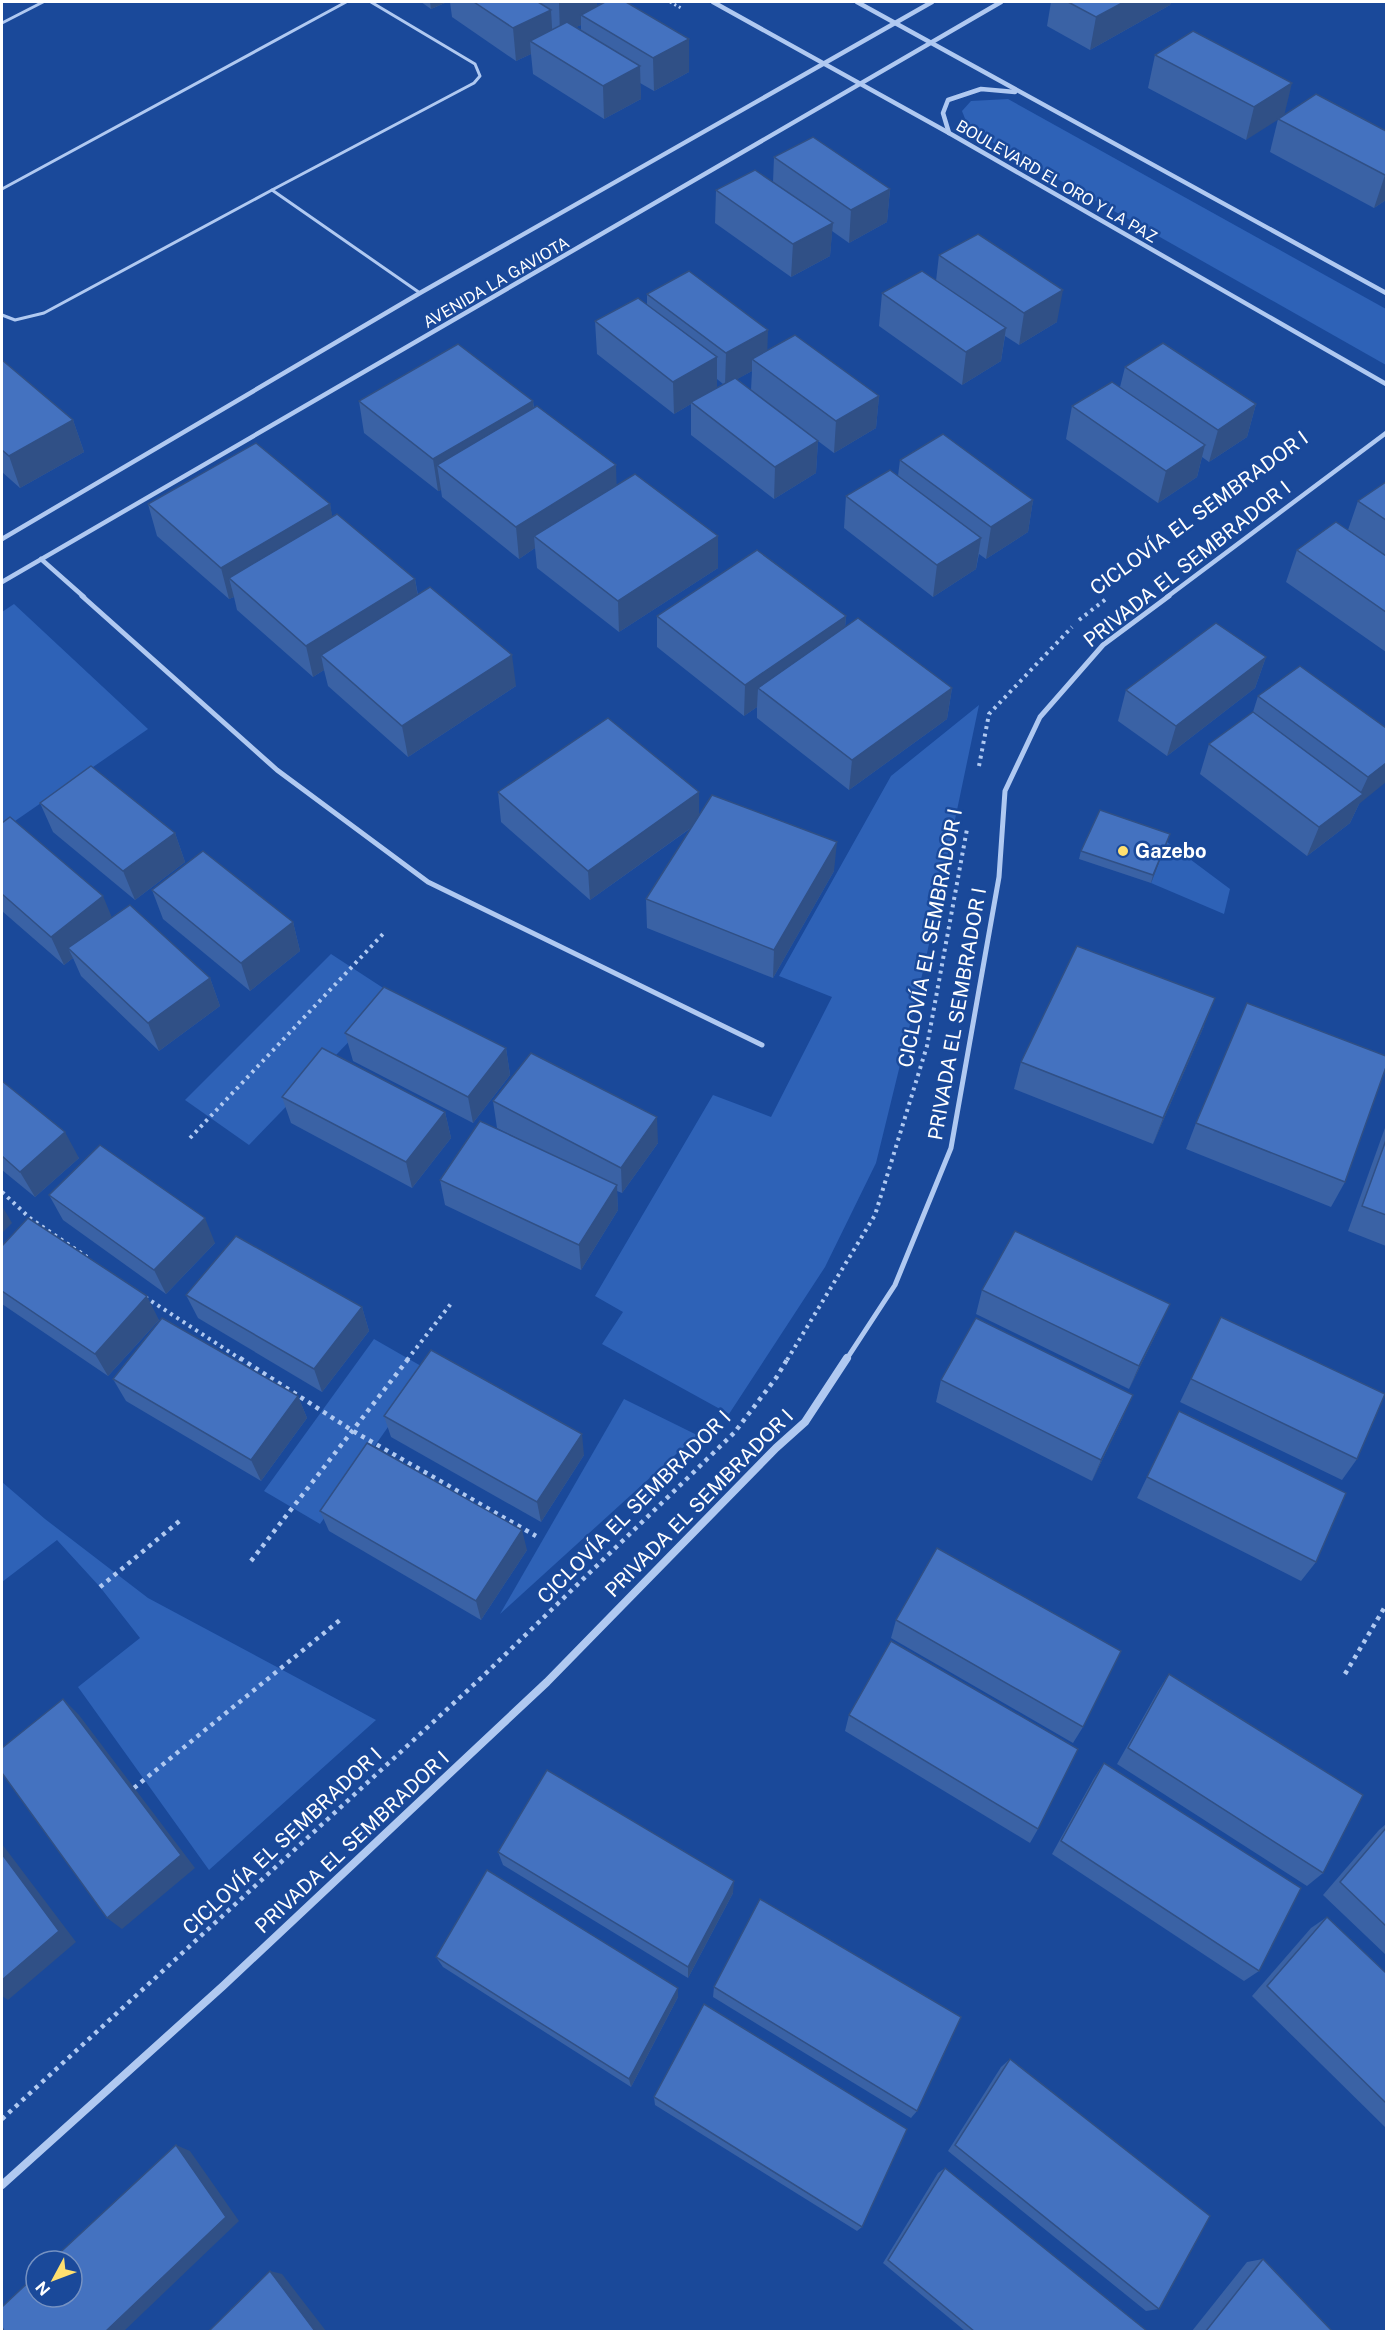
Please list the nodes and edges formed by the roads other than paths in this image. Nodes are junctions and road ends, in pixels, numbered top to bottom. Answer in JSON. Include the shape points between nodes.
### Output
{"nodes":[{"id":1,"x":43,"y":2,"type":"edge"},
{"id":2,"x":346,"y":2,"type":"edge"},
{"id":3,"x":371,"y":2,"type":"edge"},
{"id":4,"x":713,"y":2,"type":"edge"},
{"id":5,"x":856,"y":2,"type":"edge"},
{"id":6,"x":932,"y":2,"type":"edge"},
{"id":7,"x":1001,"y":2,"type":"edge"},
{"id":8,"x":895,"y":22,"type":"junction"},
{"id":9,"x":2,"y":23,"type":"edge"},
{"id":10,"x":931,"y":42,"type":"junction"},
{"id":11,"x":822,"y":63,"type":"junction"},
{"id":12,"x":861,"y":85,"type":"junction"},
{"id":13,"x":1024,"y":94,"type":"junction"},
{"id":14,"x":949,"y":133,"type":"junction"},
{"id":15,"x":2,"y":189,"type":"edge"},
{"id":16,"x":272,"y":190,"type":"junction"},
{"id":17,"x":420,"y":293,"type":"junction"},
{"id":18,"x":1386,"y":293,"type":"edge"},
{"id":19,"x":2,"y":315,"type":"edge"},
{"id":20,"x":1386,"y":384,"type":"edge"},
{"id":21,"x":1386,"y":433,"type":"edge"},
{"id":22,"x":2,"y":539,"type":"edge"},
{"id":23,"x":41,"y":559,"type":"junction"},
{"id":24,"x":2,"y":582,"type":"edge"},
{"id":25,"x":762,"y":1045,"type":"dead end"},
{"id":26,"x":2,"y":2185,"type":"edge"}],
"edges":[{"from":1,"to":9,"type":"lane"},
{"from":2,"to":15,"type":"lane"},
{"from":3,"to":16,"type":"lane","via":[[475,64],[480,76],[474,83]]},
{"from":4,"to":11,"type":"street","name":"BOULEVARD EL ORO Y LA PAZ"},
{"from":5,"to":8,"type":"street"},
{"from":6,"to":8,"type":"street","name":"AVENIDA LA GAVIOTA"},
{"from":7,"to":10,"type":"street","name":"AVENIDA LA GAVIOTA"},
{"from":8,"to":10,"type":"street"},
{"from":8,"to":11,"type":"street","name":"AVENIDA LA GAVIOTA"},
{"from":10,"to":12,"type":"street","name":"AVENIDA LA GAVIOTA"},
{"from":10,"to":13,"type":"street"},
{"from":11,"to":12,"type":"street","name":"BOULEVARD EL ORO Y LA PAZ"},
{"from":11,"to":17,"type":"street","name":"AVENIDA LA GAVIOTA"},
{"from":12,"to":14,"type":"street","name":"BOULEVARD EL ORO Y LA PAZ"},
{"from":12,"to":23,"type":"street","name":"AVENIDA LA GAVIOTA"},
{"from":13,"to":14,"type":"street","via":[[993,87],[968,90],[948,100],[943,113]]},
{"from":13,"to":18,"type":"street"},
{"from":14,"to":20,"type":"street","name":"BOULEVARD EL ORO Y LA PAZ"},
{"from":16,"to":17,"type":"lane"},
{"from":16,"to":19,"type":"lane","via":[[44,314],[15,320]]},
{"from":17,"to":22,"type":"street","name":"AVENIDA LA GAVIOTA"},
{"from":21,"to":26,"type":"street","name":"PRIVADA EL SEMBRADOR I","via":[[1103,645],[1040,717],[1005,790],[999,877],[951,1148],[895,1285],[805,1422],[547,1682],[223,1986]]},
{"from":23,"to":24,"type":"street","name":"AVENIDA LA GAVIOTA"},
{"from":23,"to":25,"type":"street","via":[[277,770],[428,882]]}]}
